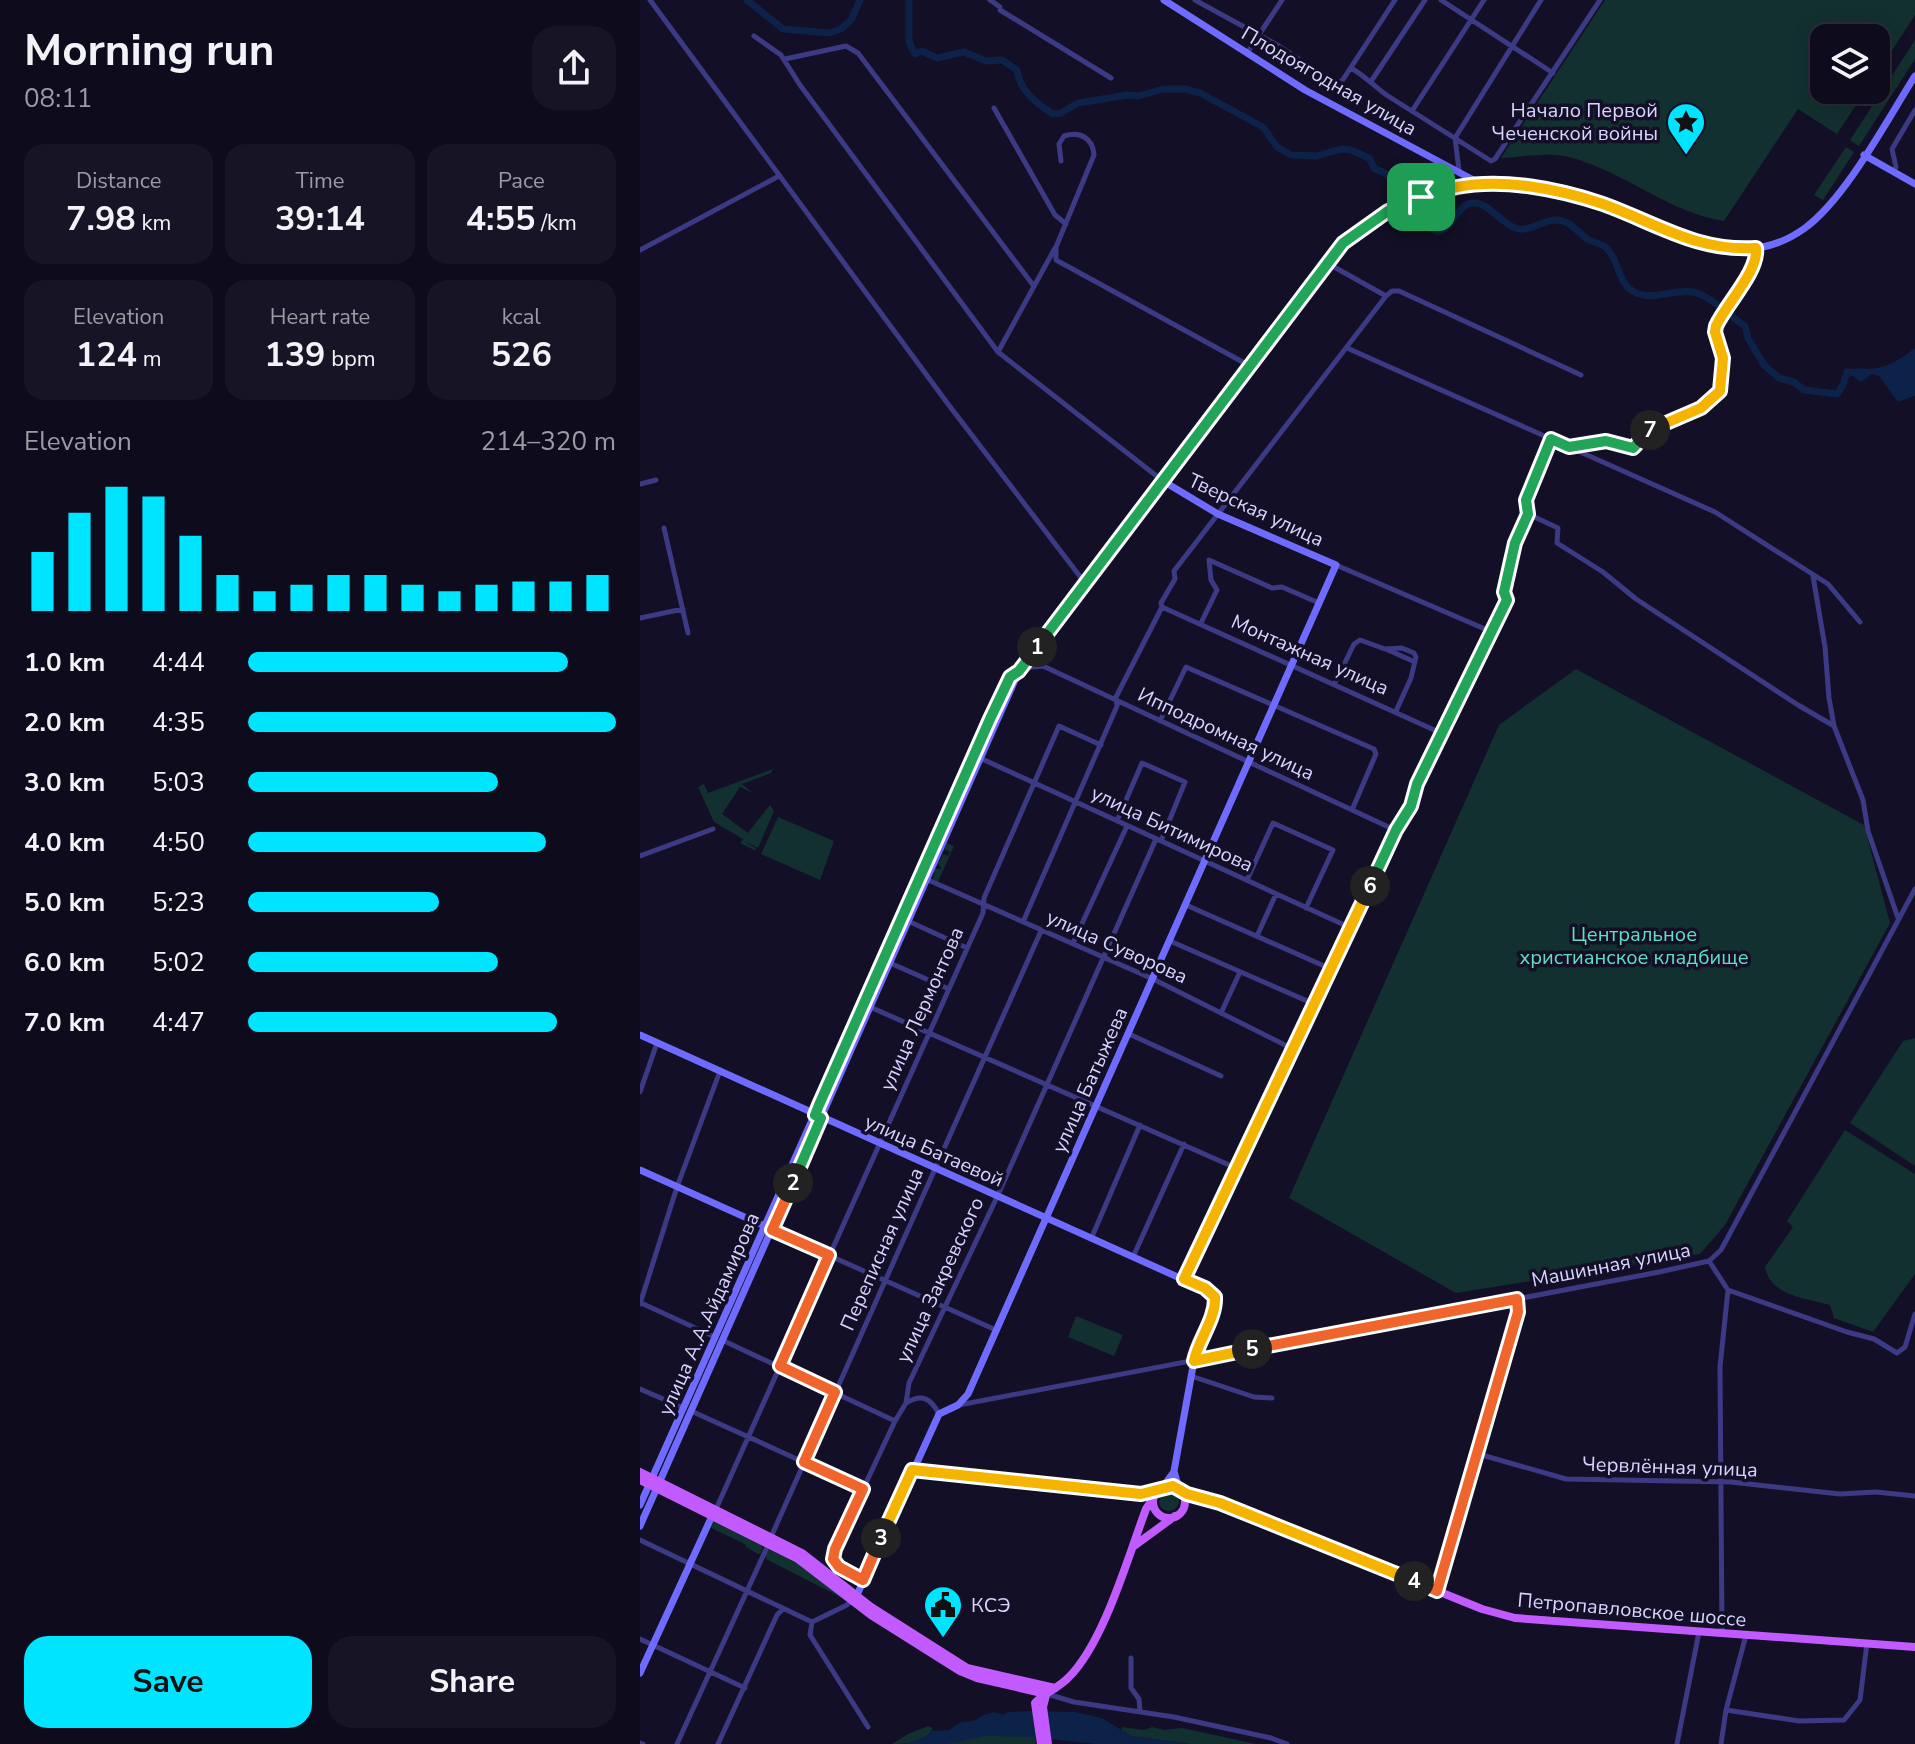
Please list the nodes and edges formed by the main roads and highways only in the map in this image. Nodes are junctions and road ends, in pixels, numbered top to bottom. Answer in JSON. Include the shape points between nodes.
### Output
{"nodes":[{"id":1,"x":1164,"y":0,"type":"edge"},
{"id":2,"x":1915,"y":76,"type":"edge"},
{"id":3,"x":1864,"y":155,"type":"junction"},
{"id":4,"x":1481,"y":184,"type":"junction"},
{"id":5,"x":1915,"y":184,"type":"edge"},
{"id":6,"x":1163,"y":481,"type":"junction"},
{"id":7,"x":1336,"y":565,"type":"joint"},
{"id":8,"x":1014,"y":679,"type":"junction"},
{"id":9,"x":640,"y":1035,"type":"edge"},
{"id":10,"x":818,"y":1117,"type":"junction"},
{"id":11,"x":640,"y":1170,"type":"edge"},
{"id":12,"x":1046,"y":1219,"type":"junction"},
{"id":13,"x":769,"y":1228,"type":"junction"},
{"id":14,"x":1174,"y":1471,"type":"junction"},
{"id":15,"x":640,"y":1472,"type":"edge"},
{"id":16,"x":640,"y":1480,"type":"edge"},
{"id":17,"x":655,"y":1483,"type":"junction"},
{"id":18,"x":1179,"y":1489,"type":"junction"},
{"id":19,"x":1159,"y":1491,"type":"junction"},
{"id":20,"x":1208,"y":1500,"type":"junction"},
{"id":21,"x":641,"y":1502,"type":"edge"},
{"id":22,"x":1152,"y":1505,"type":"junction"},
{"id":23,"x":714,"y":1512,"type":"junction"},
{"id":24,"x":1178,"y":1515,"type":"junction"},
{"id":25,"x":640,"y":1526,"type":"edge"},
{"id":26,"x":1131,"y":1549,"type":"junction"},
{"id":27,"x":854,"y":1598,"type":"junction"},
{"id":28,"x":1915,"y":1647,"type":"edge"},
{"id":29,"x":640,"y":1673,"type":"edge"},
{"id":30,"x":1034,"y":1683,"type":"junction"},
{"id":31,"x":1025,"y":1688,"type":"junction"},
{"id":32,"x":1055,"y":1688,"type":"junction"},
{"id":33,"x":1046,"y":1694,"type":"junction"},
{"id":34,"x":1038,"y":1706,"type":"junction"},
{"id":35,"x":1041,"y":1744,"type":"edge"},
{"id":36,"x":1048,"y":1744,"type":"edge"}],
"edges":[{"from":1,"to":4,"type":"main road","name":"Плодоягодная улица","via":[[1305,90]]},
{"from":2,"to":3,"type":"main road"},
{"from":3,"to":4,"type":"main road","via":[[1816,219],[1756,248],[1704,245],[1564,192]]},
{"from":3,"to":5,"type":"main road"},
{"from":4,"to":6,"type":"main road","via":[[1421,197],[1353,234]]},
{"from":6,"to":7,"type":"main road","name":"Тверская улица","via":[[1218,514]]},
{"from":6,"to":8,"type":"main road"},
{"from":7,"to":12,"type":"main road","name":"улица Батыжева"},
{"from":8,"to":10,"type":"main road","name":"улица А.А.Айдамирова"},
{"from":8,"to":10,"type":"main road","name":"улица А.А.Айдамирова"},
{"from":9,"to":10,"type":"main road","name":"улица Батаевой"},
{"from":10,"to":12,"type":"main road","name":"улица Батаевой"},
{"from":10,"to":13,"type":"main road","name":"улица А.А.Айдамирова"},
{"from":11,"to":13,"type":"main road"},
{"from":12,"to":14,"type":"main road","name":"улица Батаевой","via":[[1215,1297],[1194,1361]]},
{"from":12,"to":27,"type":"main road","name":"улица Батыжева","via":[[968,1394],[939,1414]]},
{"from":13,"to":17,"type":"main road","name":"улица А.А.Айдамирова"},
{"from":14,"to":18,"type":"main road"},
{"from":14,"to":19,"type":"main road"},
{"from":15,"to":17,"type":"main road"},
{"from":16,"to":17,"type":"main road"},
{"from":17,"to":21,"type":"main road","name":"улица А.А.Айдамирова"},
{"from":17,"to":23,"type":"main road"},
{"from":17,"to":25,"type":"main road","name":"улица А.А.Айдамирова"},
{"from":18,"to":19,"type":"main road"},
{"from":18,"to":20,"type":"main road","name":"Петропавловское шоссе"},
{"from":18,"to":24,"type":"main road","via":[[1185,1499]]},
{"from":19,"to":22,"type":"main road"},
{"from":20,"to":24,"type":"main road"},
{"from":20,"to":28,"type":"main road","name":"Петропавловское шоссе","via":[[1515,1618]]},
{"from":22,"to":24,"type":"main road","via":[[1166,1517]]},
{"from":22,"to":26,"type":"main road"},
{"from":23,"to":27,"type":"main road","via":[[812,1559]]},
{"from":23,"to":29,"type":"main road","name":"улица Лермонтова"},
{"from":24,"to":26,"type":"main road"},
{"from":26,"to":32,"type":"main road","via":[[1097,1635],[1073,1673]]},
{"from":27,"to":30,"type":"main road","via":[[967,1668]]},
{"from":27,"to":31,"type":"main road","via":[[960,1671]]},
{"from":30,"to":32,"type":"main road"},
{"from":30,"to":33,"type":"main road"},
{"from":31,"to":33,"type":"main road"},
{"from":31,"to":34,"type":"main road"},
{"from":32,"to":33,"type":"main road"},
{"from":33,"to":34,"type":"main road"},
{"from":34,"to":35,"type":"main road"},
{"from":34,"to":36,"type":"main road"}]}
